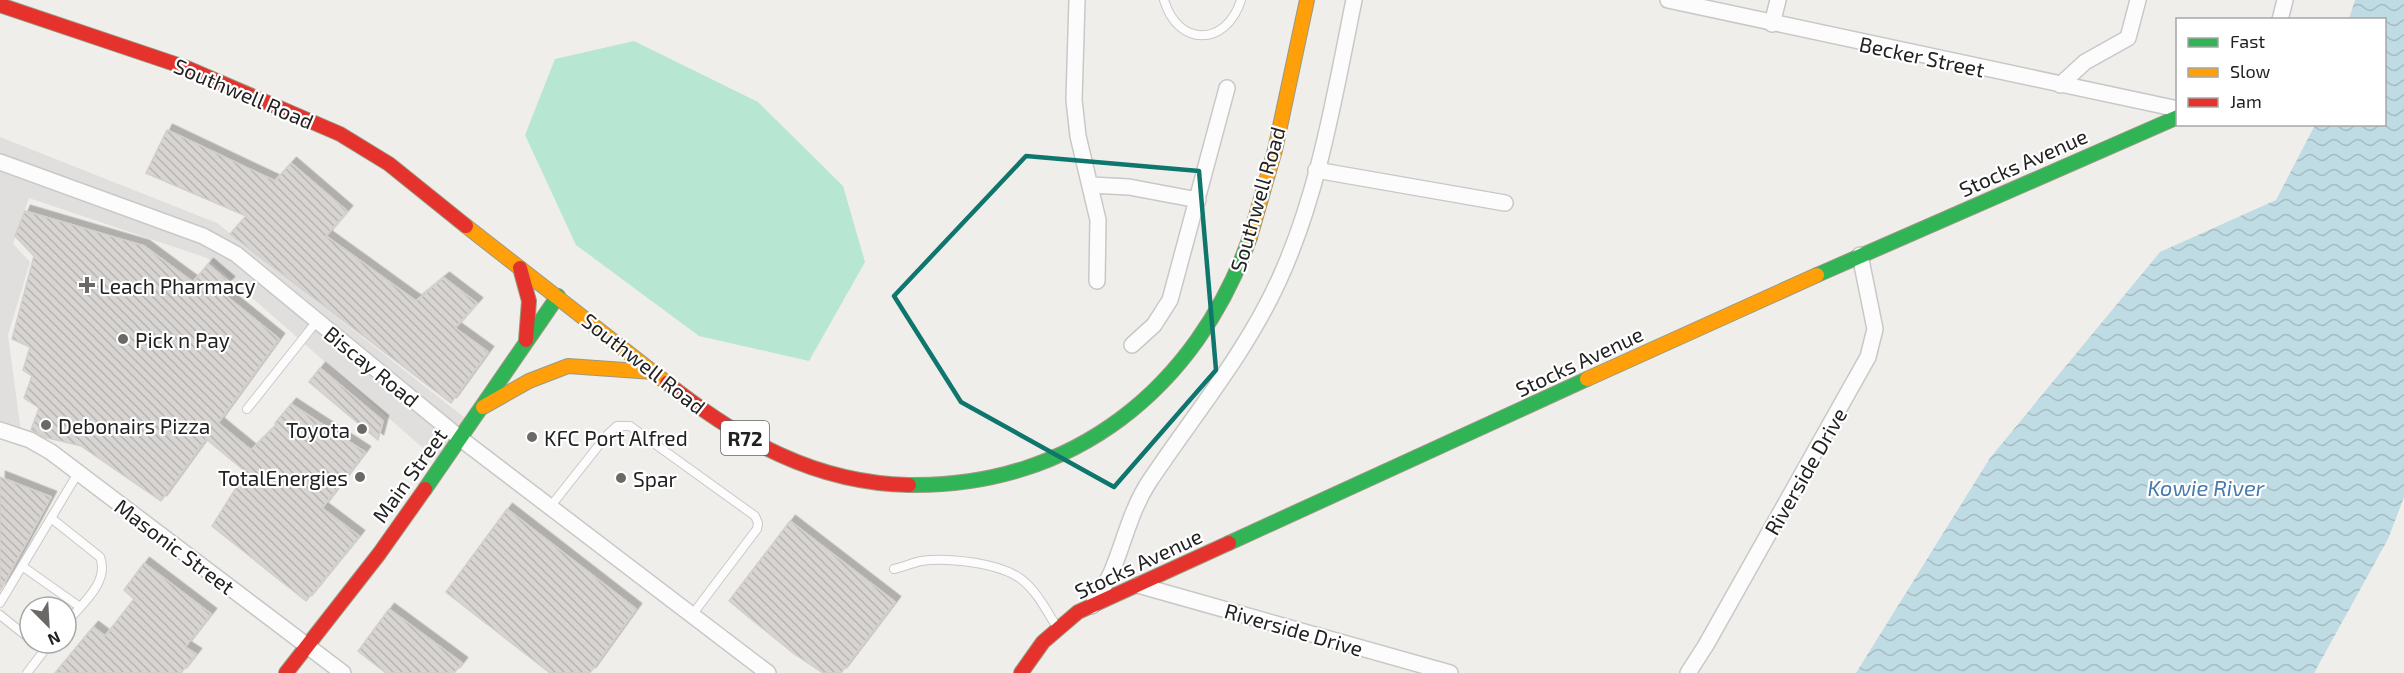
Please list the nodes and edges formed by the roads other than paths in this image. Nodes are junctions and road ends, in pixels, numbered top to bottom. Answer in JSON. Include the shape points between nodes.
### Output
{"nodes":[{"id":1,"x":1077,"y":0,"type":"edge"},
{"id":2,"x":1164,"y":0,"type":"edge"},
{"id":3,"x":1241,"y":0,"type":"edge"},
{"id":4,"x":1307,"y":0,"type":"edge"},
{"id":5,"x":1354,"y":0,"type":"edge"},
{"id":6,"x":1668,"y":0,"type":"edge"},
{"id":7,"x":1778,"y":0,"type":"edge"},
{"id":8,"x":2138,"y":0,"type":"edge"},
{"id":9,"x":2285,"y":0,"type":"edge"},
{"id":10,"x":0,"y":5,"type":"edge"},
{"id":11,"x":2280,"y":18,"type":"edge"},
{"id":12,"x":1772,"y":24,"type":"junction"},
{"id":13,"x":2060,"y":85,"type":"junction"},
{"id":14,"x":1227,"y":88,"type":"dead end"},
{"id":15,"x":2176,"y":109,"type":"edge"},
{"id":16,"x":2176,"y":118,"type":"edge"},
{"id":17,"x":0,"y":162,"type":"edge"},
{"id":18,"x":1316,"y":170,"type":"junction"},
{"id":19,"x":1091,"y":185,"type":"junction"},
{"id":20,"x":1198,"y":200,"type":"junction"},
{"id":21,"x":1505,"y":203,"type":"dead end"},
{"id":22,"x":1860,"y":255,"type":"junction"},
{"id":23,"x":520,"y":268,"type":"junction"},
{"id":24,"x":1097,"y":281,"type":"dead end"},
{"id":25,"x":558,"y":296,"type":"junction"},
{"id":26,"x":317,"y":321,"type":"junction"},
{"id":27,"x":526,"y":340,"type":"junction"},
{"id":28,"x":1132,"y":345,"type":"dead end"},
{"id":29,"x":653,"y":372,"type":"junction"},
{"id":30,"x":483,"y":407,"type":"junction"},
{"id":31,"x":246,"y":409,"type":"dead end"},
{"id":32,"x":0,"y":430,"type":"edge"},
{"id":33,"x":461,"y":439,"type":"junction"},
{"id":34,"x":78,"y":473,"type":"junction"},
{"id":35,"x":550,"y":507,"type":"junction"},
{"id":36,"x":51,"y":518,"type":"junction"},
{"id":37,"x":22,"y":566,"type":"junction"},
{"id":38,"x":894,"y":569,"type":"dead end"},
{"id":39,"x":1138,"y":585,"type":"junction"},
{"id":40,"x":0,"y":603,"type":"edge"},
{"id":41,"x":1092,"y":606,"type":"junction"},
{"id":42,"x":80,"y":607,"type":"junction"},
{"id":43,"x":78,"y":609,"type":"edge"},
{"id":44,"x":0,"y":615,"type":"edge"},
{"id":45,"x":692,"y":615,"type":"junction"},
{"id":46,"x":1057,"y":627,"type":"junction"},
{"id":47,"x":18,"y":629,"type":"edge"},
{"id":48,"x":307,"y":645,"type":"junction"},
{"id":49,"x":40,"y":655,"type":"edge"},
{"id":50,"x":27,"y":673,"type":"edge"},
{"id":51,"x":286,"y":673,"type":"edge"},
{"id":52,"x":343,"y":673,"type":"edge"},
{"id":53,"x":768,"y":673,"type":"edge"},
{"id":54,"x":1021,"y":673,"type":"edge"},
{"id":55,"x":1450,"y":673,"type":"edge"},
{"id":56,"x":1688,"y":673,"type":"edge"}],
"edges":[{"from":1,"to":19,"type":"street","via":[[1074,100],[1078,136]]},
{"from":2,"to":3,"type":"lane","via":[[1180,27],[1210,36],[1224,28]]},
{"from":4,"to":29,"type":"main road","name":"Southwell Road","number":"R72","via":[[1262,198],[1227,295],[1187,358],[1164,384],[1126,419],[1082,447],[978,481],[911,487],[879,484],[821,472],[765,450]]},
{"from":5,"to":18,"type":"street","name":"Southwell Road"},
{"from":6,"to":12,"type":"street","name":"Becker Street"},
{"from":7,"to":12,"type":"street"},
{"from":8,"to":13,"type":"street","via":[[2128,38],[2085,62]]},
{"from":9,"to":11,"type":"street"},
{"from":10,"to":23,"type":"main road","name":"Southwell Road","number":"R72","via":[[199,71],[357,144]]},
{"from":12,"to":13,"type":"street","name":"Becker Street"},
{"from":13,"to":15,"type":"street","name":"Becker Street"},
{"from":14,"to":20,"type":"street"},
{"from":16,"to":22,"type":"main road","name":"Stocks Avenue"},
{"from":17,"to":26,"type":"street","name":"Biscay Road","via":[[203,236],[236,254]]},
{"from":18,"to":21,"type":"street"},
{"from":18,"to":41,"type":"street","name":"Southwell Road","via":[[1280,280],[1255,327],[1149,483],[1135,508],[1113,569]]},
{"from":19,"to":20,"type":"street","via":[[1129,187]]},
{"from":19,"to":24,"type":"street","via":[[1098,220]]},
{"from":20,"to":28,"type":"street","via":[[1170,300],[1154,326]]},
{"from":22,"to":39,"type":"main road","name":"Stocks Avenue"},
{"from":22,"to":56,"type":"street","name":"Riverside Drive","via":[[1875,329],[1868,357]]},
{"from":23,"to":25,"type":"main road","name":"Southwell Road","number":"R72"},
{"from":23,"to":27,"type":"main road","via":[[529,301]]},
{"from":25,"to":27,"type":"main road","name":"Main Street"},
{"from":25,"to":29,"type":"main road","name":"Southwell Road","number":"R72"},
{"from":26,"to":31,"type":"lane"},
{"from":26,"to":33,"type":"street","name":"Biscay Road"},
{"from":27,"to":30,"type":"main road","name":"Main Street"},
{"from":29,"to":30,"type":"main road","via":[[568,366],[529,381]]},
{"from":30,"to":33,"type":"main road","name":"Main Street"},
{"from":32,"to":34,"type":"street","name":"Masonic Street","via":[[30,440]]},
{"from":33,"to":35,"type":"street","name":"Biscay Road"},
{"from":33,"to":48,"type":"main road","name":"Main Street"},
{"from":34,"to":36,"type":"lane"},
{"from":34,"to":48,"type":"street","name":"Masonic Street"},
{"from":35,"to":45,"type":"street","name":"Biscay Road"},
{"from":35,"to":45,"type":"lane","via":[[607,435],[617,426],[630,426],[755,516],[756,529]]},
{"from":36,"to":37,"type":"lane"},
{"from":36,"to":42,"type":"lane","via":[[100,557],[103,565],[98,585]]},
{"from":37,"to":40,"type":"lane"},
{"from":37,"to":42,"type":"lane"},
{"from":38,"to":46,"type":"lane","via":[[943,560],[1012,573],[1027,585]]},
{"from":39,"to":41,"type":"main road","name":"Stocks Avenue"},
{"from":39,"to":55,"type":"street","name":"Riverside Drive"},
{"from":41,"to":46,"type":"main road","name":"Stocks Avenue"},
{"from":42,"to":43,"type":"lane"},
{"from":44,"to":47,"type":"lane"},
{"from":45,"to":53,"type":"street","name":"Biscay Road"},
{"from":46,"to":54,"type":"main road","name":"Stocks Avenue"},
{"from":48,"to":51,"type":"main road","name":"Main Street"},
{"from":48,"to":52,"type":"street","name":"Masonic Street"},
{"from":49,"to":50,"type":"lane"}]}
